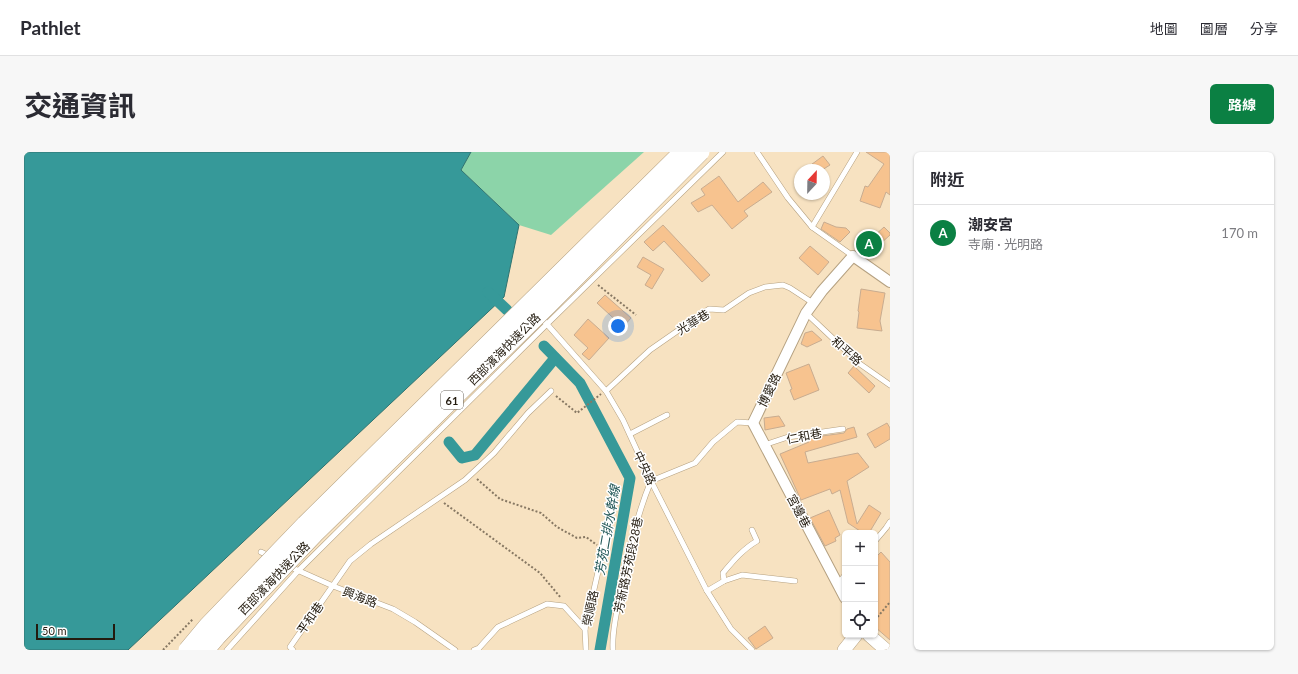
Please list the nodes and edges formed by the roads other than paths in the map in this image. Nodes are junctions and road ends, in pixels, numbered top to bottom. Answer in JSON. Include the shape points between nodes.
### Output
{"nodes":[{"id":1,"x":682,"y":152,"type":"edge"},
{"id":2,"x":701,"y":152,"type":"edge"},
{"id":3,"x":723,"y":152,"type":"edge"},
{"id":4,"x":757,"y":152,"type":"edge"},
{"id":5,"x":857,"y":152,"type":"edge"},
{"id":6,"x":812,"y":227,"type":"junction"},
{"id":7,"x":853,"y":256,"type":"junction"},
{"id":8,"x":890,"y":282,"type":"edge"},
{"id":9,"x":523,"y":297,"type":"dead end"},
{"id":10,"x":813,"y":303,"type":"junction"},
{"id":11,"x":806,"y":313,"type":"junction"},
{"id":12,"x":547,"y":324,"type":"junction"},
{"id":13,"x":890,"y":385,"type":"edge"},
{"id":14,"x":551,"y":391,"type":"road end"},
{"id":15,"x":605,"y":391,"type":"junction"},
{"id":16,"x":667,"y":415,"type":"dead end"},
{"id":17,"x":753,"y":423,"type":"junction"},
{"id":18,"x":843,"y":428,"type":"dead end"},
{"id":19,"x":630,"y":434,"type":"junction"},
{"id":20,"x":764,"y":445,"type":"junction"},
{"id":21,"x":650,"y":481,"type":"junction"},
{"id":22,"x":615,"y":497,"type":"dead end"},
{"id":23,"x":890,"y":522,"type":"edge"},
{"id":24,"x":752,"y":530,"type":"dead end"},
{"id":25,"x":878,"y":537,"type":"edge"},
{"id":26,"x":261,"y":552,"type":"dead end"},
{"id":27,"x":298,"y":571,"type":"junction"},
{"id":28,"x":842,"y":579,"type":"edge"},
{"id":29,"x":724,"y":581,"type":"junction"},
{"id":30,"x":795,"y":581,"type":"dead end"},
{"id":31,"x":838,"y":584,"type":"junction"},
{"id":32,"x":333,"y":586,"type":"junction"},
{"id":33,"x":707,"y":591,"type":"junction"},
{"id":34,"x":842,"y":592,"type":"edge"},
{"id":35,"x":585,"y":629,"type":"junction"},
{"id":36,"x":854,"y":638,"type":"edge"},
{"id":37,"x":872,"y":638,"type":"edge"},
{"id":38,"x":187,"y":650,"type":"edge"},
{"id":39,"x":206,"y":650,"type":"edge"},
{"id":40,"x":227,"y":650,"type":"edge"},
{"id":41,"x":293,"y":650,"type":"edge"},
{"id":42,"x":454,"y":650,"type":"edge"},
{"id":43,"x":474,"y":650,"type":"edge"},
{"id":44,"x":586,"y":650,"type":"edge"},
{"id":45,"x":613,"y":650,"type":"edge"},
{"id":46,"x":752,"y":650,"type":"edge"},
{"id":47,"x":844,"y":650,"type":"edge"},
{"id":48,"x":886,"y":650,"type":"edge"}],
"edges":[{"from":1,"to":38,"type":"highway","name":"西部濱海快速公路","number":"61","bridge":true,"via":[[305,524]]},
{"from":2,"to":39,"type":"highway","name":"西部濱海快速公路","number":"61","bridge":true,"via":[[550,305],[316,533]]},
{"from":3,"to":12,"type":"lane"},
{"from":4,"to":6,"type":"lane","via":[[788,198]]},
{"from":5,"to":6,"type":"lane"},
{"from":6,"to":7,"type":"lane"},
{"from":7,"to":8,"type":"street"},
{"from":7,"to":10,"type":"street","name":"博愛路"},
{"from":9,"to":12,"type":"lane","name":"中央路"},
{"from":10,"to":11,"type":"street","name":"博愛路"},
{"from":10,"to":15,"type":"lane","name":"光華巷","via":[[790,288],[765,287],[749,293],[724,310],[709,309],[650,350]]},
{"from":11,"to":13,"type":"lane","name":"和平路","via":[[860,364]]},
{"from":11,"to":17,"type":"street","name":"博愛路"},
{"from":12,"to":15,"type":"lane","name":"中央路"},
{"from":12,"to":27,"type":"lane"},
{"from":14,"to":32,"type":"lane","via":[[471,474],[350,561]]},
{"from":15,"to":19,"type":"lane","name":"中央路"},
{"from":16,"to":19,"type":"lane"},
{"from":17,"to":20,"type":"street","name":"宮邊巷"},
{"from":17,"to":21,"type":"lane","via":[[736,422],[713,442],[695,463]]},
{"from":18,"to":20,"type":"lane","name":"仁和巷"},
{"from":19,"to":21,"type":"lane","name":"中央路"},
{"from":20,"to":31,"type":"street","name":"宮邊巷"},
{"from":21,"to":33,"type":"lane","name":"中央路"},
{"from":21,"to":45,"type":"lane","name":"芳新路芳苑段28巷","via":[[641,504],[630,548],[617,610]]},
{"from":22,"to":35,"type":"lane","name":"榮順路"},
{"from":23,"to":25,"type":"lane"},
{"from":24,"to":29,"type":"lane","via":[[757,541],[746,547],[729,566],[723,574]]},
{"from":26,"to":27,"type":"lane","name":"興海路"},
{"from":27,"to":32,"type":"lane","name":"興海路"},
{"from":27,"to":40,"type":"lane"},
{"from":28,"to":31,"type":"lane"},
{"from":29,"to":30,"type":"lane","via":[[742,575]]},
{"from":29,"to":33,"type":"lane"},
{"from":31,"to":34,"type":"street","name":"宮邊巷"},
{"from":32,"to":41,"type":"lane","name":"平和巷","via":[[290,647]]},
{"from":32,"to":42,"type":"lane","name":"興海路","via":[[393,609]]},
{"from":33,"to":46,"type":"lane","name":"中央路","via":[[731,629]]},
{"from":35,"to":43,"type":"lane","via":[[564,606],[547,604],[498,627],[479,648]]},
{"from":35,"to":44,"type":"lane","name":"榮順路"},
{"from":36,"to":47,"type":"street"},
{"from":37,"to":48,"type":"street"}]}
